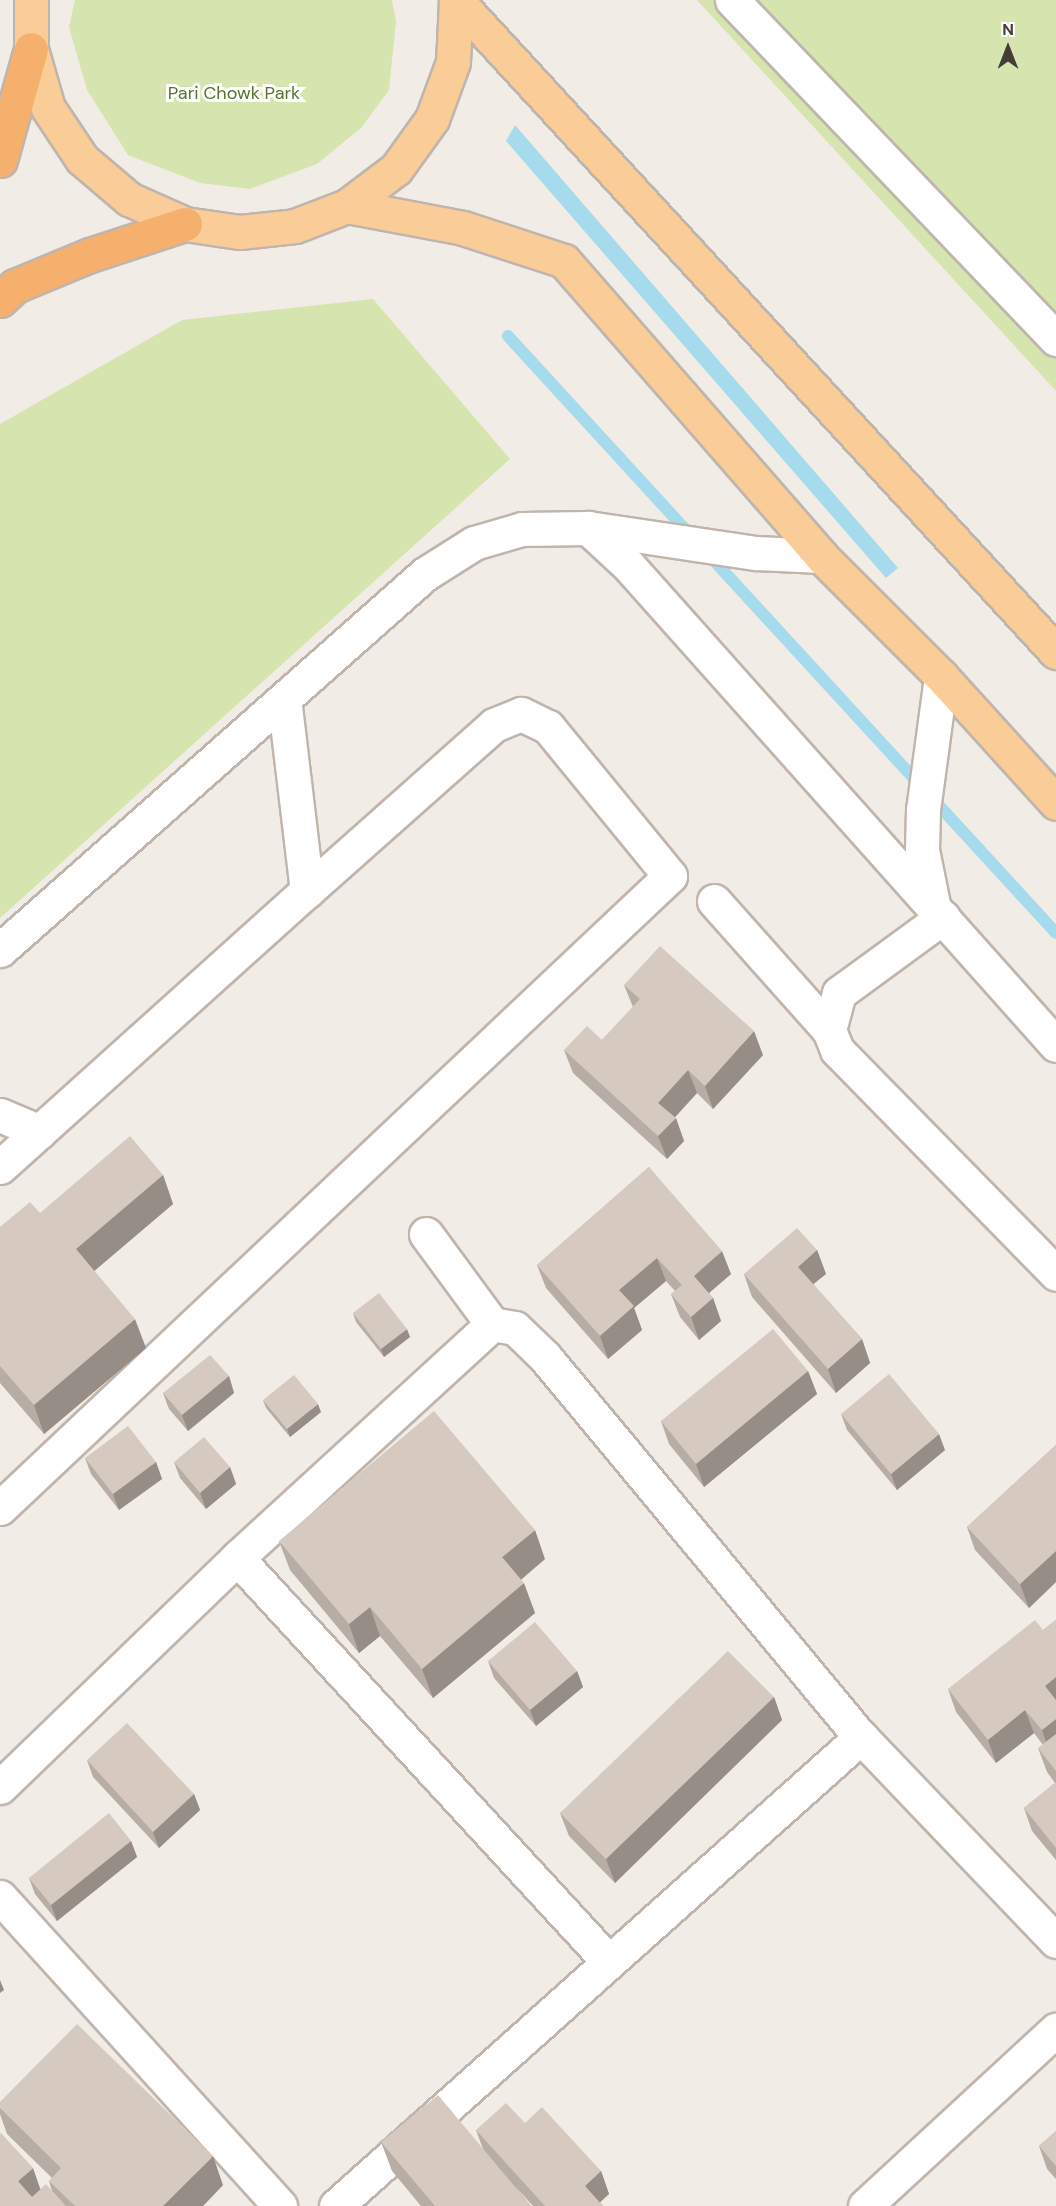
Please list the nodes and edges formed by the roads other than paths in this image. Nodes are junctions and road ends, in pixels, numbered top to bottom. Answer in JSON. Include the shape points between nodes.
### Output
{"nodes":[{"id":1,"x":31,"y":0,"type":"edge"},
{"id":2,"x":456,"y":0,"type":"edge"},
{"id":3,"x":732,"y":0,"type":"edge"},
{"id":4,"x":31,"y":49,"type":"junction"},
{"id":5,"x":0,"y":160,"type":"edge"},
{"id":6,"x":347,"y":206,"type":"junction"},
{"id":7,"x":185,"y":224,"type":"junction"},
{"id":8,"x":0,"y":300,"type":"edge"},
{"id":9,"x":1056,"y":339,"type":"edge"},
{"id":10,"x":588,"y":528,"type":"junction"},
{"id":11,"x":821,"y":556,"type":"junction"},
{"id":12,"x":1056,"y":652,"type":"edge"},
{"id":13,"x":941,"y":676,"type":"junction"},
{"id":14,"x":284,"y":699,"type":"junction"},
{"id":15,"x":1056,"y":803,"type":"edge"},
{"id":16,"x":307,"y":891,"type":"junction"},
{"id":17,"x":714,"y":901,"type":"dead end"},
{"id":18,"x":938,"y":911,"type":"junction"},
{"id":19,"x":0,"y":950,"type":"edge"},
{"id":20,"x":830,"y":1030,"type":"junction"},
{"id":21,"x":1056,"y":1045,"type":"edge"},
{"id":22,"x":0,"y":1115,"type":"edge"},
{"id":23,"x":40,"y":1132,"type":"junction"},
{"id":24,"x":0,"y":1167,"type":"edge"},
{"id":25,"x":426,"y":1234,"type":"dead end"},
{"id":26,"x":1056,"y":1274,"type":"edge"},
{"id":27,"x":492,"y":1324,"type":"junction"},
{"id":28,"x":0,"y":1509,"type":"edge"},
{"id":29,"x":237,"y":1558,"type":"junction"},
{"id":30,"x":861,"y":1737,"type":"junction"},
{"id":31,"x":0,"y":1787,"type":"edge"},
{"id":32,"x":0,"y":1897,"type":"edge"},
{"id":33,"x":1056,"y":1941,"type":"edge"},
{"id":34,"x":609,"y":1962,"type":"junction"},
{"id":35,"x":1056,"y":2030,"type":"edge"},
{"id":36,"x":280,"y":2206,"type":"edge"},
{"id":37,"x":336,"y":2206,"type":"edge"},
{"id":38,"x":865,"y":2206,"type":"edge"}],
"edges":[{"from":1,"to":4,"type":"main road"},
{"from":2,"to":6,"type":"main road","via":[[453,62],[432,120],[396,169]]},
{"from":2,"to":12,"type":"main road"},
{"from":3,"to":9,"type":"street"},
{"from":4,"to":5,"type":"highway"},
{"from":4,"to":7,"type":"main road","via":[[48,108],[82,159],[129,199]]},
{"from":6,"to":7,"type":"main road","via":[[284,227],[240,232]]},
{"from":6,"to":11,"type":"main road","via":[[462,228],[564,261]]},
{"from":7,"to":8,"type":"highway","via":[[79,259],[15,286]]},
{"from":10,"to":11,"type":"street","via":[[756,553]]},
{"from":10,"to":14,"type":"street","via":[[522,529],[474,543],[424,574]]},
{"from":10,"to":18,"type":"street","via":[[628,565]]},
{"from":11,"to":13,"type":"main road"},
{"from":13,"to":15,"type":"main road"},
{"from":13,"to":18,"type":"street","via":[[923,810],[922,850]]},
{"from":14,"to":16,"type":"street"},
{"from":14,"to":19,"type":"street"},
{"from":16,"to":23,"type":"street"},
{"from":16,"to":28,"type":"street","via":[[495,725],[521,714],[548,727],[670,876]]},
{"from":17,"to":20,"type":"street"},
{"from":18,"to":20,"type":"street","via":[[839,993]]},
{"from":18,"to":21,"type":"street"},
{"from":20,"to":26,"type":"street","via":[[837,1050]]},
{"from":22,"to":23,"type":"street"},
{"from":23,"to":24,"type":"street"},
{"from":25,"to":27,"type":"street"},
{"from":27,"to":29,"type":"street"},
{"from":27,"to":30,"type":"street","via":[[515,1328],[545,1357]]},
{"from":29,"to":31,"type":"street"},
{"from":29,"to":34,"type":"street"},
{"from":30,"to":33,"type":"street"},
{"from":30,"to":34,"type":"street"},
{"from":32,"to":36,"type":"street"},
{"from":34,"to":37,"type":"street"},
{"from":35,"to":38,"type":"street"}]}
